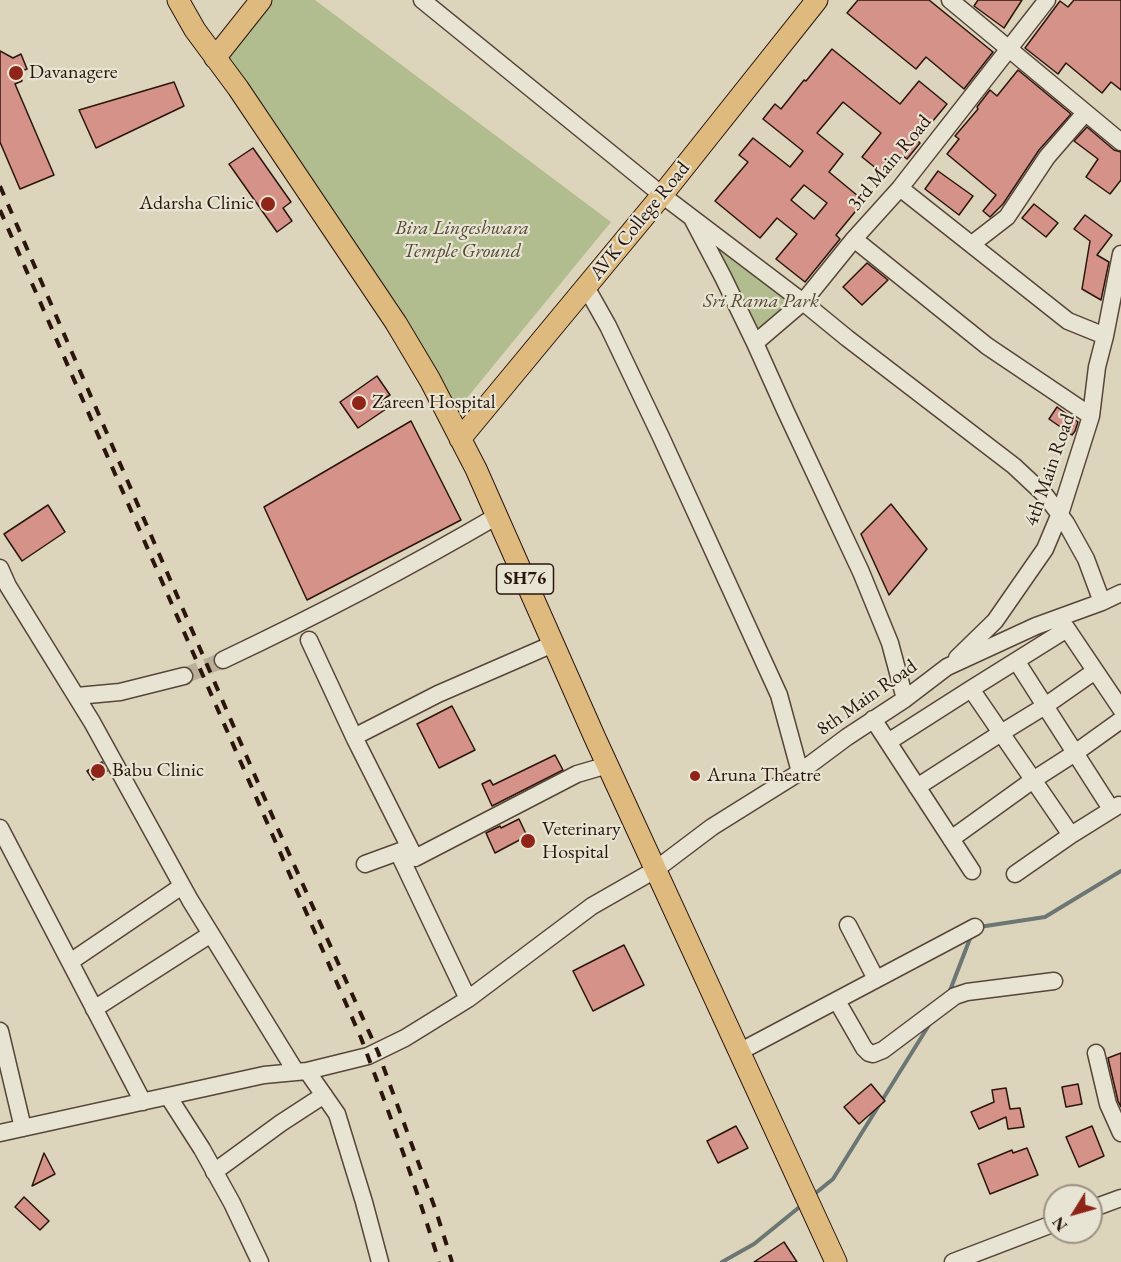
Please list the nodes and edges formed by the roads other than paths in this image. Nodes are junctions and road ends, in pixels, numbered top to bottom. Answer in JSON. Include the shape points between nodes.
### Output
{"nodes":[{"id":1,"x":178,"y":0,"type":"edge"},
{"id":2,"x":261,"y":0,"type":"edge"},
{"id":3,"x":422,"y":0,"type":"edge"},
{"id":4,"x":817,"y":0,"type":"edge"},
{"id":5,"x":950,"y":0,"type":"edge"},
{"id":6,"x":1047,"y":0,"type":"edge"},
{"id":7,"x":1009,"y":49,"type":"junction"},
{"id":8,"x":215,"y":58,"type":"junction"},
{"id":9,"x":1086,"y":113,"type":"junction"},
{"id":10,"x":1121,"y":142,"type":"edge"},
{"id":11,"x":900,"y":188,"type":"junction"},
{"id":12,"x":662,"y":195,"type":"junction"},
{"id":13,"x":691,"y":216,"type":"junction"},
{"id":14,"x":854,"y":239,"type":"junction"},
{"id":15,"x":972,"y":244,"type":"junction"},
{"id":16,"x":1121,"y":254,"type":"edge"},
{"id":17,"x":586,"y":287,"type":"junction"},
{"id":18,"x":803,"y":302,"type":"junction"},
{"id":19,"x":1105,"y":336,"type":"junction"},
{"id":20,"x":755,"y":343,"type":"junction"},
{"id":21,"x":1091,"y":416,"type":"junction"},
{"id":22,"x":460,"y":439,"type":"junction"},
{"id":23,"x":1060,"y":514,"type":"junction"},
{"id":24,"x":497,"y":516,"type":"junction"},
{"id":25,"x":0,"y":568,"type":"edge"},
{"id":26,"x":1121,"y":593,"type":"edge"},
{"id":27,"x":1102,"y":602,"type":"junction"},
{"id":28,"x":1063,"y":623,"type":"junction"},
{"id":29,"x":309,"y":640,"type":"dead end"},
{"id":30,"x":553,"y":644,"type":"junction"},
{"id":31,"x":222,"y":660,"type":"tunnel mouth"},
{"id":32,"x":1017,"y":662,"type":"junction"},
{"id":33,"x":948,"y":667,"type":"junction"},
{"id":34,"x":1095,"y":671,"type":"junction"},
{"id":35,"x":184,"y":676,"type":"tunnel mouth"},
{"id":36,"x":971,"y":689,"type":"junction"},
{"id":37,"x":77,"y":696,"type":"junction"},
{"id":38,"x":904,"y":699,"type":"junction"},
{"id":39,"x":1045,"y":706,"type":"junction"},
{"id":40,"x":1121,"y":709,"type":"edge"},
{"id":41,"x":873,"y":719,"type":"junction"},
{"id":42,"x":1121,"y":720,"type":"edge"},
{"id":43,"x":1001,"y":733,"type":"junction"},
{"id":44,"x":354,"y":737,"type":"junction"},
{"id":45,"x":888,"y":742,"type":"junction"},
{"id":46,"x":1075,"y":753,"type":"junction"},
{"id":47,"x":608,"y":765,"type":"junction"},
{"id":48,"x":800,"y":772,"type":"junction"},
{"id":49,"x":1033,"y":780,"type":"junction"},
{"id":50,"x":917,"y":788,"type":"junction"},
{"id":51,"x":1116,"y":806,"type":"edge"},
{"id":52,"x":0,"y":828,"type":"edge"},
{"id":53,"x":1071,"y":835,"type":"junction"},
{"id":54,"x":951,"y":839,"type":"junction"},
{"id":55,"x":404,"y":850,"type":"junction"},
{"id":56,"x":365,"y":864,"type":"dead end"},
{"id":57,"x":656,"y":870,"type":"junction"},
{"id":58,"x":972,"y":871,"type":"dead end"},
{"id":59,"x":1015,"y":874,"type":"dead end"},
{"id":60,"x":182,"y":886,"type":"junction"},
{"id":61,"x":848,"y":925,"type":"dead end"},
{"id":62,"x":975,"y":927,"type":"dead end"},
{"id":63,"x":211,"y":934,"type":"junction"},
{"id":64,"x":70,"y":962,"type":"junction"},
{"id":65,"x":876,"y":979,"type":"junction"},
{"id":66,"x":1054,"y":981,"type":"dead end"},
{"id":67,"x":468,"y":999,"type":"junction"},
{"id":68,"x":837,"y":1001,"type":"junction"},
{"id":69,"x":94,"y":1009,"type":"junction"},
{"id":70,"x":0,"y":1031,"type":"edge"},
{"id":71,"x":739,"y":1052,"type":"junction"},
{"id":72,"x":1096,"y":1053,"type":"dead end"},
{"id":73,"x":302,"y":1072,"type":"junction"},
{"id":74,"x":324,"y":1095,"type":"junction"},
{"id":75,"x":168,"y":1096,"type":"junction"},
{"id":76,"x":143,"y":1102,"type":"junction"},
{"id":77,"x":23,"y":1128,"type":"junction"},
{"id":78,"x":1121,"y":1132,"type":"edge"},
{"id":79,"x":0,"y":1133,"type":"edge"},
{"id":80,"x":214,"y":1172,"type":"junction"},
{"id":81,"x":1121,"y":1198,"type":"edge"},
{"id":82,"x":1103,"y":1205,"type":"edge"},
{"id":83,"x":1043,"y":1228,"type":"edge"},
{"id":84,"x":260,"y":1262,"type":"edge"},
{"id":85,"x":380,"y":1262,"type":"edge"},
{"id":86,"x":836,"y":1262,"type":"edge"},
{"id":87,"x":953,"y":1262,"type":"edge"}],
"edges":[{"from":1,"to":8,"type":"main road","number":"SH76"},
{"from":2,"to":8,"type":"main road"},
{"from":3,"to":12,"type":"street"},
{"from":4,"to":12,"type":"main road","name":"AVK College Road"},
{"from":5,"to":7,"type":"street"},
{"from":6,"to":7,"type":"street","name":"3rd Main Road"},
{"from":7,"to":9,"type":"street"},
{"from":7,"to":11,"type":"street","name":"3rd Main Road"},
{"from":8,"to":22,"type":"main road","number":"SH76","via":[[396,323]]},
{"from":9,"to":10,"type":"street"},
{"from":9,"to":15,"type":"street","via":[[1047,157],[1007,217]]},
{"from":11,"to":14,"type":"street","name":"3rd Main Road"},
{"from":11,"to":15,"type":"street"},
{"from":12,"to":13,"type":"street"},
{"from":12,"to":17,"type":"main road","name":"AVK College Road"},
{"from":13,"to":18,"type":"street"},
{"from":13,"to":20,"type":"street"},
{"from":14,"to":18,"type":"street","name":"3rd Main Road"},
{"from":14,"to":21,"type":"street","via":[[987,346]]},
{"from":15,"to":19,"type":"street","via":[[1068,321]]},
{"from":16,"to":19,"type":"street","name":"4th Main Road"},
{"from":17,"to":22,"type":"main road","name":"AVK College Road"},
{"from":17,"to":48,"type":"street","via":[[661,437],[779,695]]},
{"from":18,"to":20,"type":"street","name":"3rd Main Road"},
{"from":18,"to":23,"type":"street","via":[[1014,466]]},
{"from":19,"to":21,"type":"street","name":"4th Main Road"},
{"from":20,"to":38,"type":"street","via":[[861,572],[890,643]]},
{"from":21,"to":23,"type":"street","name":"4th Main Road"},
{"from":22,"to":24,"type":"main road","number":"SH76"},
{"from":23,"to":27,"type":"street","via":[[1086,559]]},
{"from":23,"to":33,"type":"street","name":"4th Main Road","via":[[1045,549],[995,621]]},
{"from":24,"to":30,"type":"main road","number":"SH76"},
{"from":24,"to":31,"type":"street","via":[[296,626]]},
{"from":25,"to":37,"type":"street"},
{"from":26,"to":27,"type":"street","name":"8th Main Road"},
{"from":27,"to":28,"type":"street","name":"8th Main Road"},
{"from":28,"to":32,"type":"street"},
{"from":28,"to":33,"type":"street","name":"8th Main Road","via":[[1036,626]]},
{"from":28,"to":34,"type":"street"},
{"from":29,"to":44,"type":"street"},
{"from":30,"to":44,"type":"street","via":[[438,694]]},
{"from":30,"to":47,"type":"main road","number":"SH76"},
{"from":32,"to":36,"type":"street"},
{"from":32,"to":39,"type":"street"},
{"from":33,"to":38,"type":"street","name":"8th Main Road"},
{"from":34,"to":39,"type":"street"},
{"from":34,"to":40,"type":"street"},
{"from":35,"to":37,"type":"street","via":[[120,692]]},
{"from":36,"to":43,"type":"street"},
{"from":36,"to":45,"type":"street"},
{"from":37,"to":60,"type":"street"},
{"from":38,"to":41,"type":"street","name":"8th Main Road"},
{"from":39,"to":43,"type":"street"},
{"from":39,"to":46,"type":"street"},
{"from":41,"to":45,"type":"street"},
{"from":41,"to":48,"type":"street","name":"8th Main Road"},
{"from":42,"to":46,"type":"street"},
{"from":43,"to":49,"type":"street"},
{"from":43,"to":50,"type":"street"},
{"from":44,"to":55,"type":"street"},
{"from":45,"to":50,"type":"street"},
{"from":46,"to":49,"type":"street"},
{"from":46,"to":51,"type":"street"},
{"from":47,"to":55,"type":"street","via":[[577,774],[415,858]]},
{"from":47,"to":57,"type":"main road","number":"SH76"},
{"from":48,"to":57,"type":"street","name":"8th Main Road","via":[[712,827]]},
{"from":49,"to":53,"type":"street"},
{"from":49,"to":54,"type":"street"},
{"from":50,"to":54,"type":"street"},
{"from":51,"to":53,"type":"street"},
{"from":52,"to":64,"type":"street"},
{"from":53,"to":59,"type":"street"},
{"from":54,"to":58,"type":"street"},
{"from":55,"to":56,"type":"street"},
{"from":55,"to":67,"type":"street"},
{"from":57,"to":67,"type":"street","name":"8th Main Road","via":[[592,906]]},
{"from":57,"to":71,"type":"main road","number":"SH76"},
{"from":60,"to":63,"type":"street"},
{"from":60,"to":64,"type":"street"},
{"from":61,"to":65,"type":"street"},
{"from":62,"to":65,"type":"street"},
{"from":63,"to":69,"type":"street"},
{"from":63,"to":73,"type":"street"},
{"from":64,"to":69,"type":"street"},
{"from":65,"to":68,"type":"street"},
{"from":66,"to":68,"type":"street","via":[[954,996],[873,1054],[864,1048]]},
{"from":67,"to":73,"type":"street","name":"8th Main Road","via":[[378,1052]]},
{"from":68,"to":71,"type":"street"},
{"from":69,"to":76,"type":"street"},
{"from":70,"to":77,"type":"street"},
{"from":71,"to":86,"type":"main road","number":"SH76"},
{"from":72,"to":78,"type":"street","via":[[1108,1104]]},
{"from":73,"to":74,"type":"street"},
{"from":73,"to":75,"type":"street","name":"8th Main Road","via":[[264,1075]]},
{"from":74,"to":80,"type":"street"},
{"from":74,"to":85,"type":"street","via":[[336,1114]]},
{"from":75,"to":76,"type":"street","name":"8th Main Road"},
{"from":75,"to":80,"type":"street"},
{"from":76,"to":77,"type":"street","name":"8th Main Road"},
{"from":77,"to":79,"type":"street","name":"8th Main Road"},
{"from":80,"to":84,"type":"street"},
{"from":81,"to":82,"type":"street"},
{"from":83,"to":87,"type":"street"}]}
